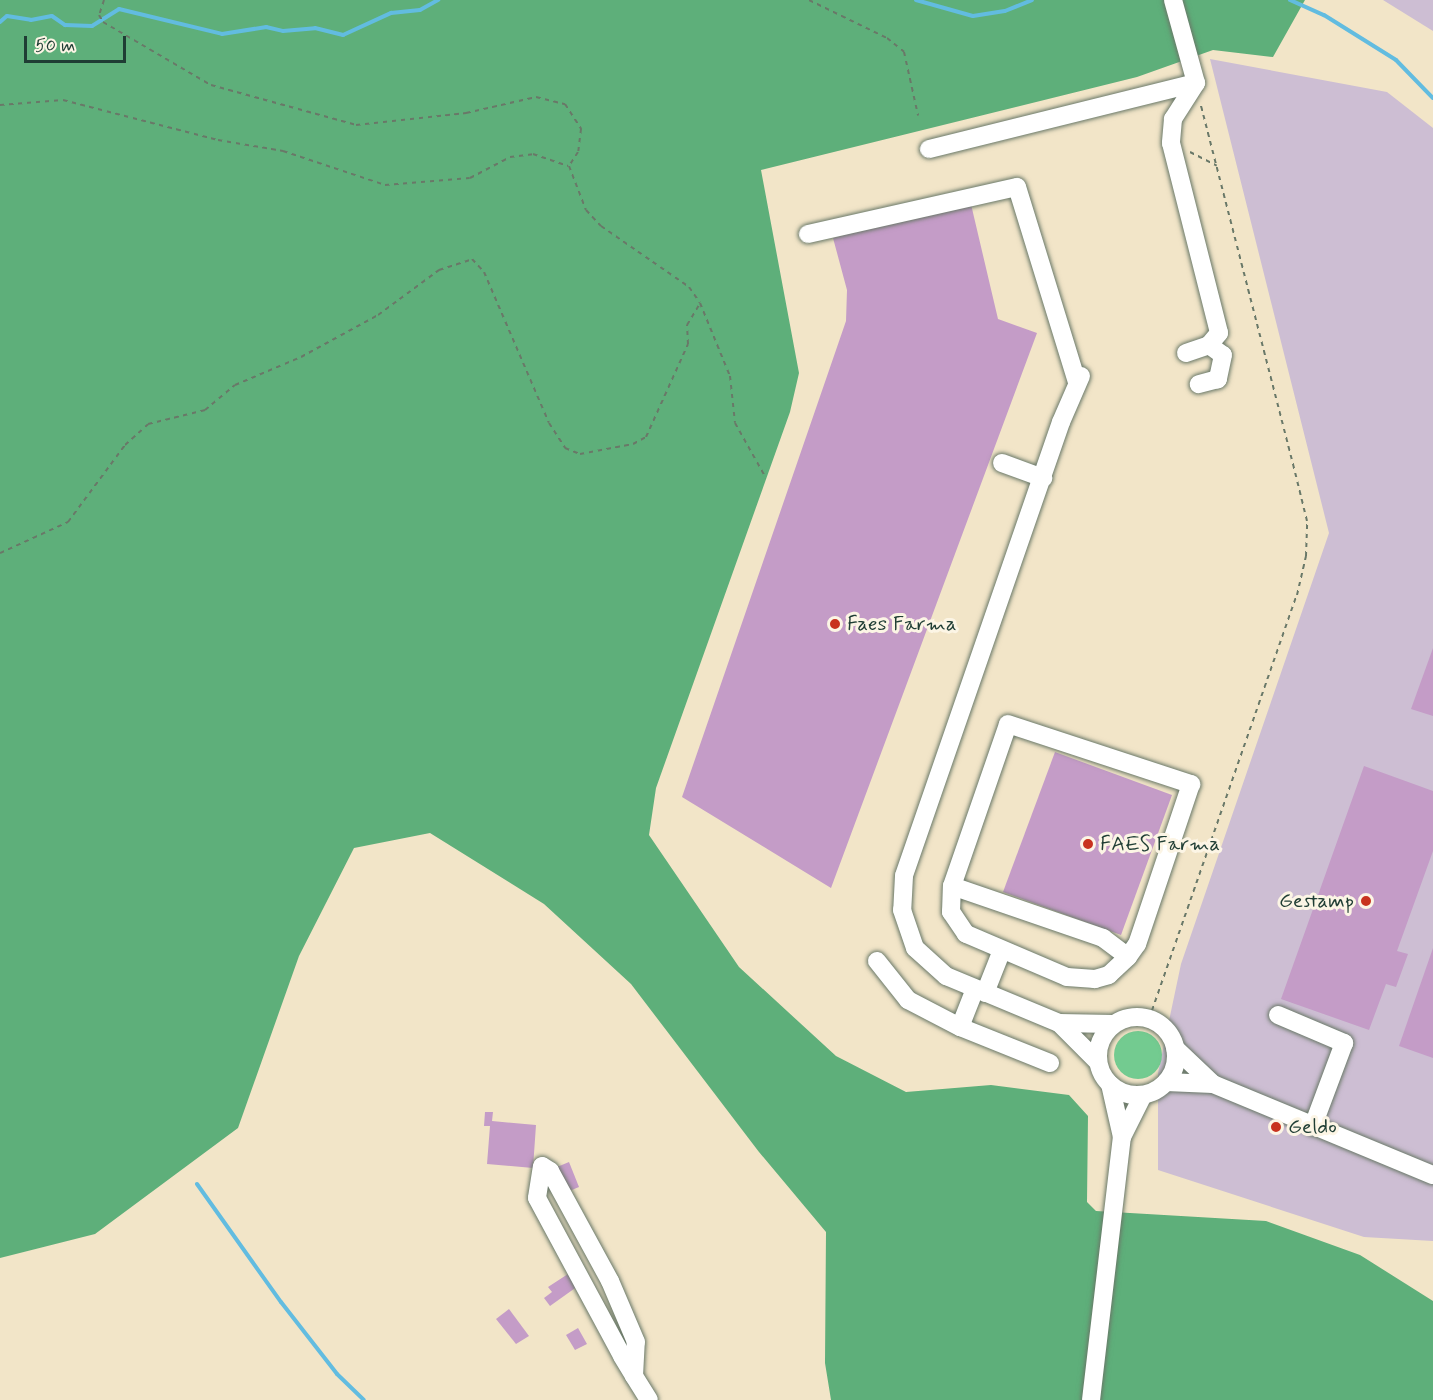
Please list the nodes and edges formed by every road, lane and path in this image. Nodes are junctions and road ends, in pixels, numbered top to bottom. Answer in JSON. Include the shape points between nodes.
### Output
{"nodes":[{"id":1,"x":104,"y":0,"type":"edge"},
{"id":2,"x":809,"y":0,"type":"edge"},
{"id":3,"x":1173,"y":0,"type":"edge"},
{"id":4,"x":1196,"y":83,"type":"junction"},
{"id":5,"x":0,"y":105,"type":"edge"},
{"id":6,"x":918,"y":115,"type":"dead end"},
{"id":7,"x":929,"y":149,"type":"dead end"},
{"id":8,"x":1186,"y":151,"type":"dead end"},
{"id":9,"x":569,"y":166,"type":"junction"},
{"id":10,"x":1217,"y":166,"type":"junction"},
{"id":11,"x":808,"y":234,"type":"dead end"},
{"id":12,"x":700,"y":303,"type":"junction"},
{"id":13,"x":1209,"y":345,"type":"junction"},
{"id":14,"x":1186,"y":352,"type":"dead end"},
{"id":15,"x":1199,"y":384,"type":"dead end"},
{"id":16,"x":1002,"y":463,"type":"dead end"},
{"id":17,"x":766,"y":478,"type":"dead end"},
{"id":18,"x":1043,"y":478,"type":"junction"},
{"id":19,"x":0,"y":553,"type":"edge"},
{"id":20,"x":952,"y":886,"type":"junction"},
{"id":21,"x":1002,"y":950,"type":"junction"},
{"id":22,"x":1128,"y":957,"type":"junction"},
{"id":23,"x":877,"y":961,"type":"dead end"},
{"id":24,"x":980,"y":991,"type":"junction"},
{"id":25,"x":1278,"y":1015,"type":"dead end"},
{"id":26,"x":1149,"y":1019,"type":"junction"},
{"id":27,"x":1059,"y":1023,"type":"junction"},
{"id":28,"x":1113,"y":1024,"type":"junction"},
{"id":29,"x":960,"y":1027,"type":"junction"},
{"id":30,"x":1176,"y":1048,"type":"junction"},
{"id":31,"x":1098,"y":1062,"type":"junction"},
{"id":32,"x":1050,"y":1063,"type":"dead end"},
{"id":33,"x":1166,"y":1082,"type":"junction"},
{"id":34,"x":1110,"y":1084,"type":"junction"},
{"id":35,"x":1213,"y":1084,"type":"junction"},
{"id":36,"x":1143,"y":1095,"type":"junction"},
{"id":37,"x":1313,"y":1125,"type":"junction"},
{"id":38,"x":1122,"y":1137,"type":"junction"},
{"id":39,"x":1433,"y":1175,"type":"edge"},
{"id":40,"x":634,"y":1376,"type":"junction"},
{"id":41,"x":649,"y":1400,"type":"edge"},
{"id":42,"x":1091,"y":1400,"type":"edge"}],
"edges":[{"from":1,"to":9,"type":"path","via":[[99,15],[103,22],[211,85],[356,125],[466,112],[536,97],[565,104],[581,129],[578,152]]},
{"from":2,"to":6,"type":"path","via":[[887,38],[904,52]]},
{"from":3,"to":4,"type":"street"},
{"from":4,"to":7,"type":"street"},
{"from":4,"to":10,"type":"path"},
{"from":4,"to":13,"type":"street","via":[[1173,119],[1171,143],[1219,333]]},
{"from":5,"to":9,"type":"path","via":[[63,100],[218,140],[283,151],[333,171],[385,185],[470,178],[510,157],[533,154]]},
{"from":8,"to":10,"type":"path"},
{"from":9,"to":12,"type":"path","via":[[586,210],[601,226],[689,287]]},
{"from":10,"to":26,"type":"path","via":[[1307,522],[1306,556],[1297,595]]},
{"from":11,"to":18,"type":"street","via":[[1017,187],[1079,379]]},
{"from":12,"to":17,"type":"path","via":[[730,376],[735,423]]},
{"from":12,"to":19,"type":"path","via":[[687,325],[688,344],[646,437],[633,444],[579,454],[565,448],[549,423],[484,272],[472,259],[439,270],[378,315],[301,357],[235,385],[205,410],[148,424],[125,445],[68,522]]},
{"from":13,"to":14,"type":"street"},
{"from":13,"to":15,"type":"street","via":[[1223,355],[1223,367],[1218,379]]},
{"from":16,"to":18,"type":"street"},
{"from":18,"to":24,"type":"street","via":[[904,876],[903,910],[915,948],[946,976]]},
{"from":20,"to":21,"type":"street","via":[[948,900],[958,926]]},
{"from":20,"to":22,"type":"street","via":[[1103,938]]},
{"from":20,"to":22,"type":"street","via":[[1008,724],[1191,784]]},
{"from":21,"to":22,"type":"street","via":[[1080,979],[1109,975]]},
{"from":21,"to":24,"type":"street"},
{"from":23,"to":29,"type":"street","via":[[908,1000]]},
{"from":24,"to":27,"type":"street"},
{"from":24,"to":29,"type":"street"},
{"from":25,"to":37,"type":"street","via":[[1344,1043]]},
{"from":26,"to":28,"type":"street","via":[[1128,1017]]},
{"from":26,"to":30,"type":"street","via":[[1168,1032]]},
{"from":27,"to":28,"type":"street"},
{"from":27,"to":31,"type":"street"},
{"from":28,"to":31,"type":"street","via":[[1102,1037]]},
{"from":29,"to":32,"type":"street"},
{"from":30,"to":33,"type":"street","via":[[1175,1067]]},
{"from":30,"to":35,"type":"street"},
{"from":31,"to":34,"type":"street"},
{"from":33,"to":35,"type":"street"},
{"from":33,"to":36,"type":"street"},
{"from":34,"to":36,"type":"street","via":[[1125,1093]]},
{"from":34,"to":38,"type":"street"},
{"from":35,"to":37,"type":"street"},
{"from":36,"to":38,"type":"street"},
{"from":37,"to":39,"type":"street"},
{"from":38,"to":42,"type":"street"},
{"from":40,"to":40,"type":"street","via":[[537,1198],[542,1166],[550,1171],[610,1281],[636,1342]]},
{"from":40,"to":41,"type":"street"}]}
